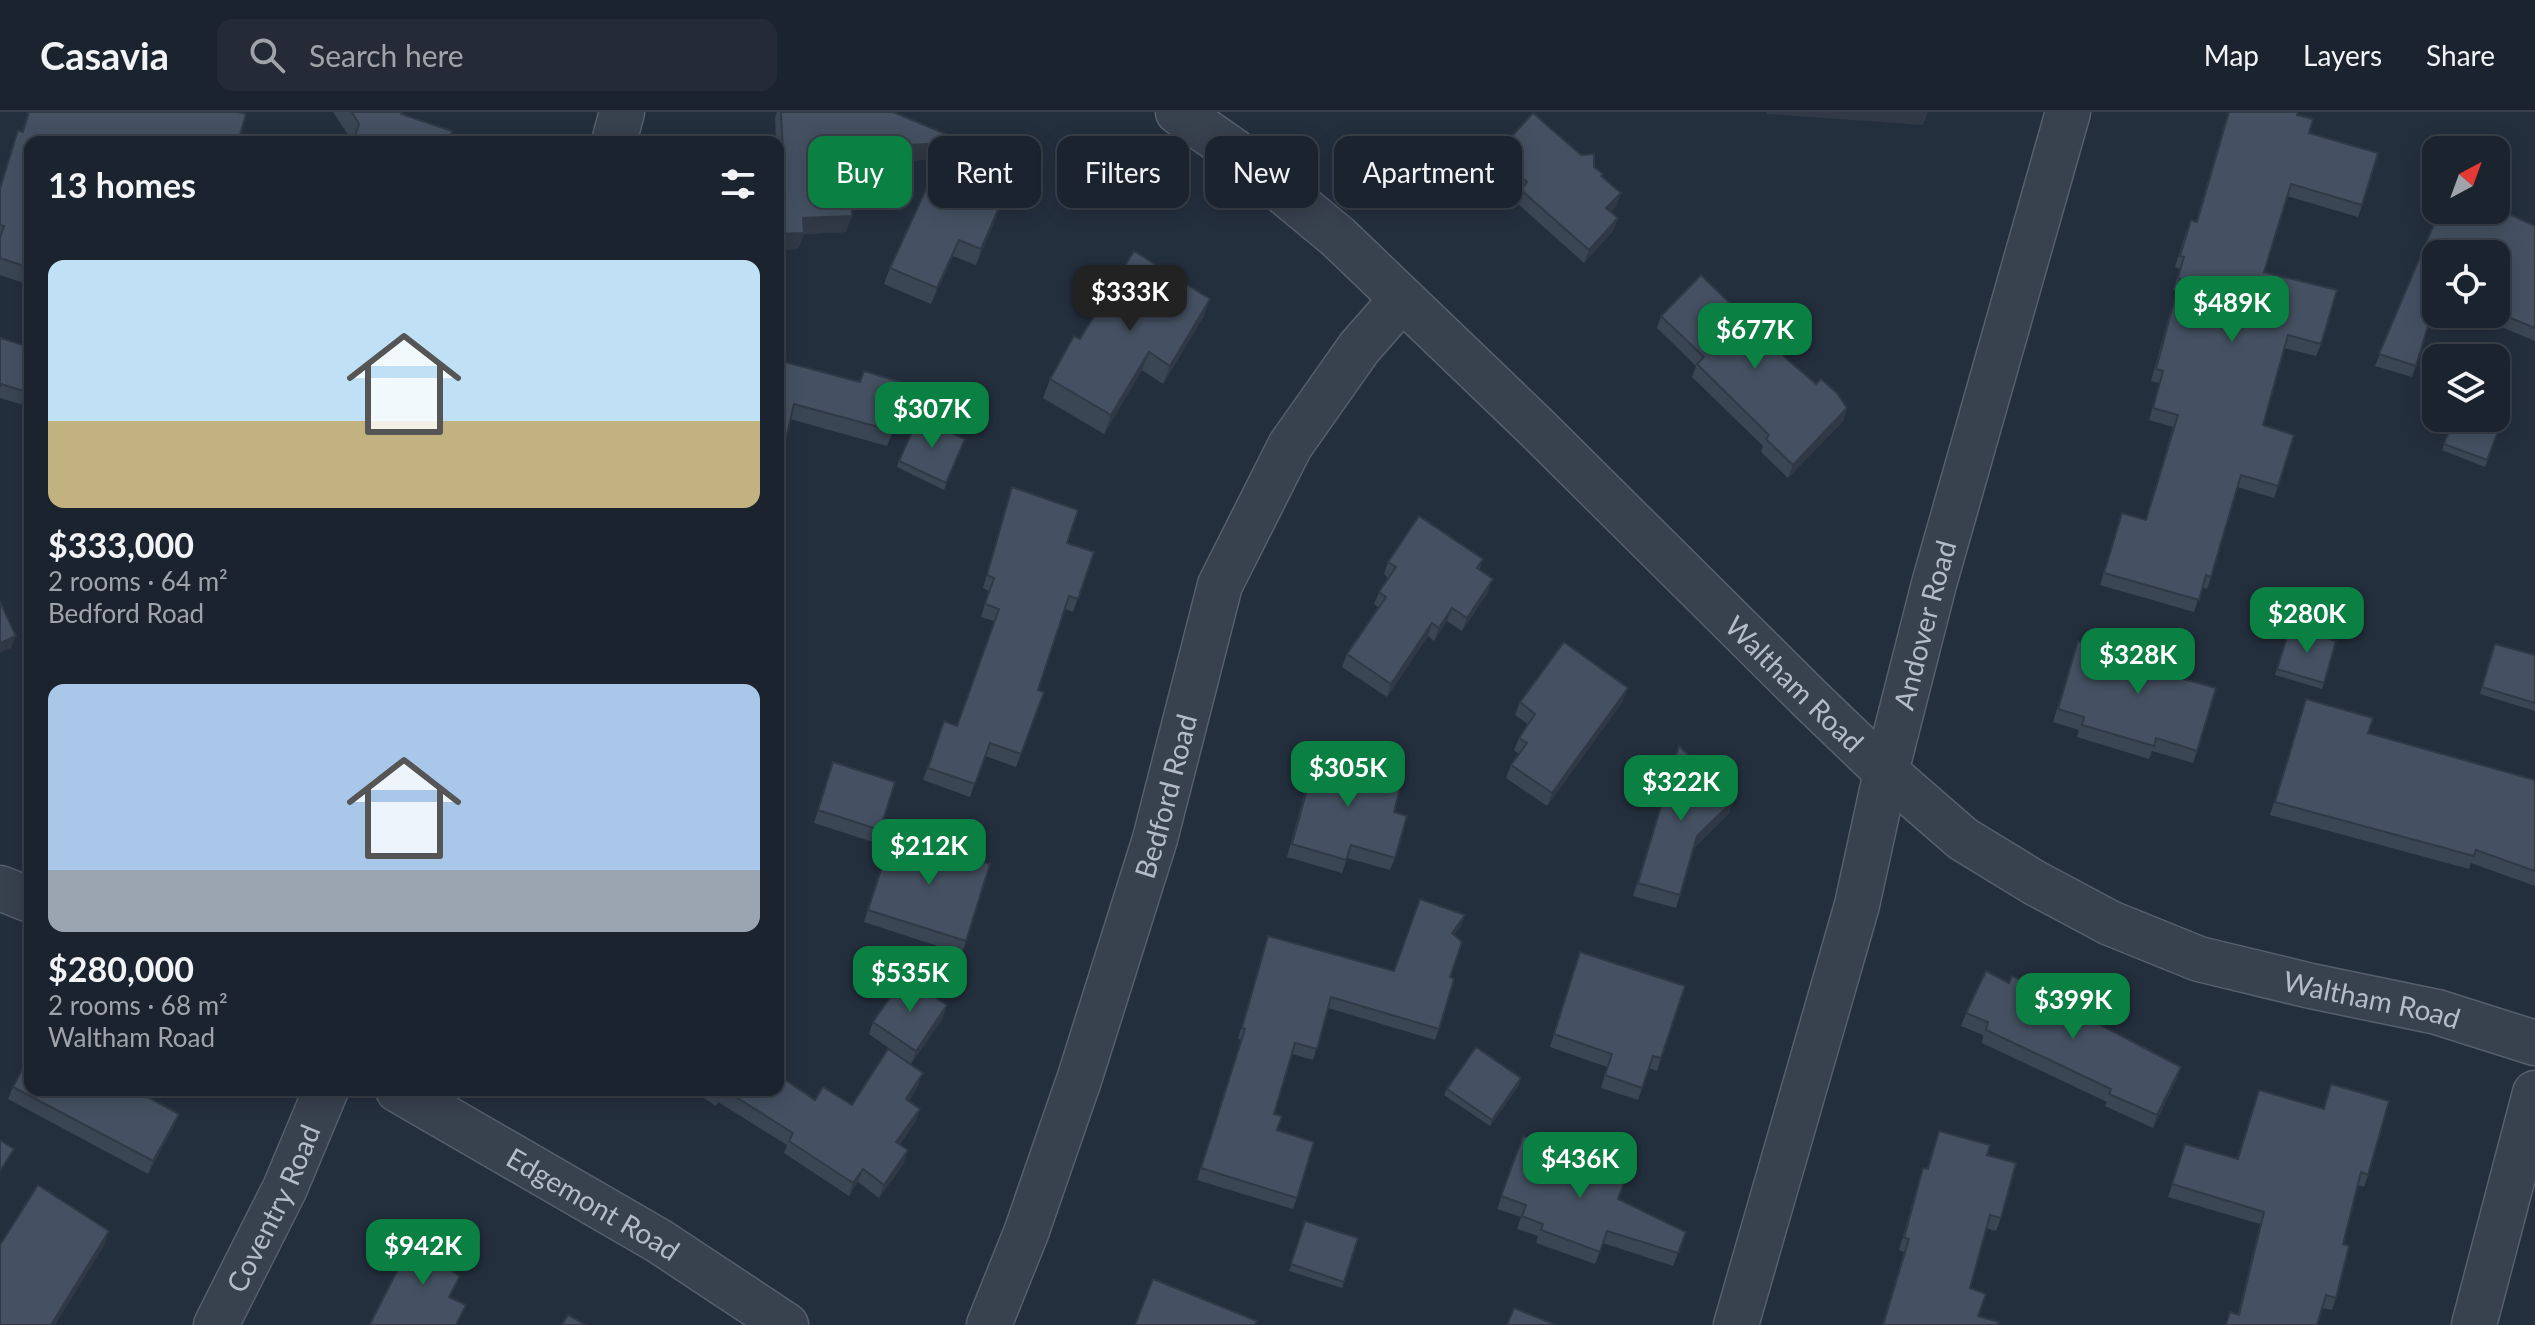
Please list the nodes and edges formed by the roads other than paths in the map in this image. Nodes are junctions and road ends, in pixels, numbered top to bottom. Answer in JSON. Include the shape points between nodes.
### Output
{"nodes":[{"id":1,"x":622,"y":112,"type":"edge"},
{"id":2,"x":1178,"y":112,"type":"edge"},
{"id":3,"x":2068,"y":112,"type":"edge"},
{"id":4,"x":616,"y":136,"type":"edge"},
{"id":5,"x":1402,"y":299,"type":"junction"},
{"id":6,"x":1886,"y":772,"type":"junction"},
{"id":7,"x":0,"y":888,"type":"edge"},
{"id":8,"x":24,"y":898,"type":"edge"},
{"id":9,"x":2535,"y":1043,"type":"edge"},
{"id":10,"x":2535,"y":1093,"type":"edge"},
{"id":11,"x":323,"y":1096,"type":"edge"},
{"id":12,"x":408,"y":1096,"type":"edge"},
{"id":13,"x":216,"y":1325,"type":"edge"},
{"id":14,"x":786,"y":1325,"type":"edge"},
{"id":15,"x":989,"y":1325,"type":"edge"},
{"id":16,"x":1736,"y":1325,"type":"edge"},
{"id":17,"x":2474,"y":1325,"type":"edge"}],
"edges":[{"from":1,"to":4,"type":"street"},
{"from":2,"to":5,"type":"street","name":"Waltham Road","via":[[1326,227]]},
{"from":3,"to":6,"type":"street","name":"Andover Road"},
{"from":5,"to":6,"type":"street","name":"Waltham Road"},
{"from":5,"to":15,"type":"street","name":"Bedford Road","via":[[1359,348],[1290,446],[1220,585],[1155,839],[1071,1105]]},
{"from":6,"to":9,"type":"street","name":"Waltham Road","via":[[1963,839],[2110,923],[2199,959],[2437,1012]]},
{"from":6,"to":16,"type":"street","name":"Andover Road","via":[[1857,905]]},
{"from":7,"to":8,"type":"street"},
{"from":10,"to":17,"type":"street"},
{"from":11,"to":13,"type":"street","name":"Coventry Road","via":[[285,1188]]},
{"from":12,"to":14,"type":"street","name":"Edgemont Road","via":[[659,1241]]}]}
